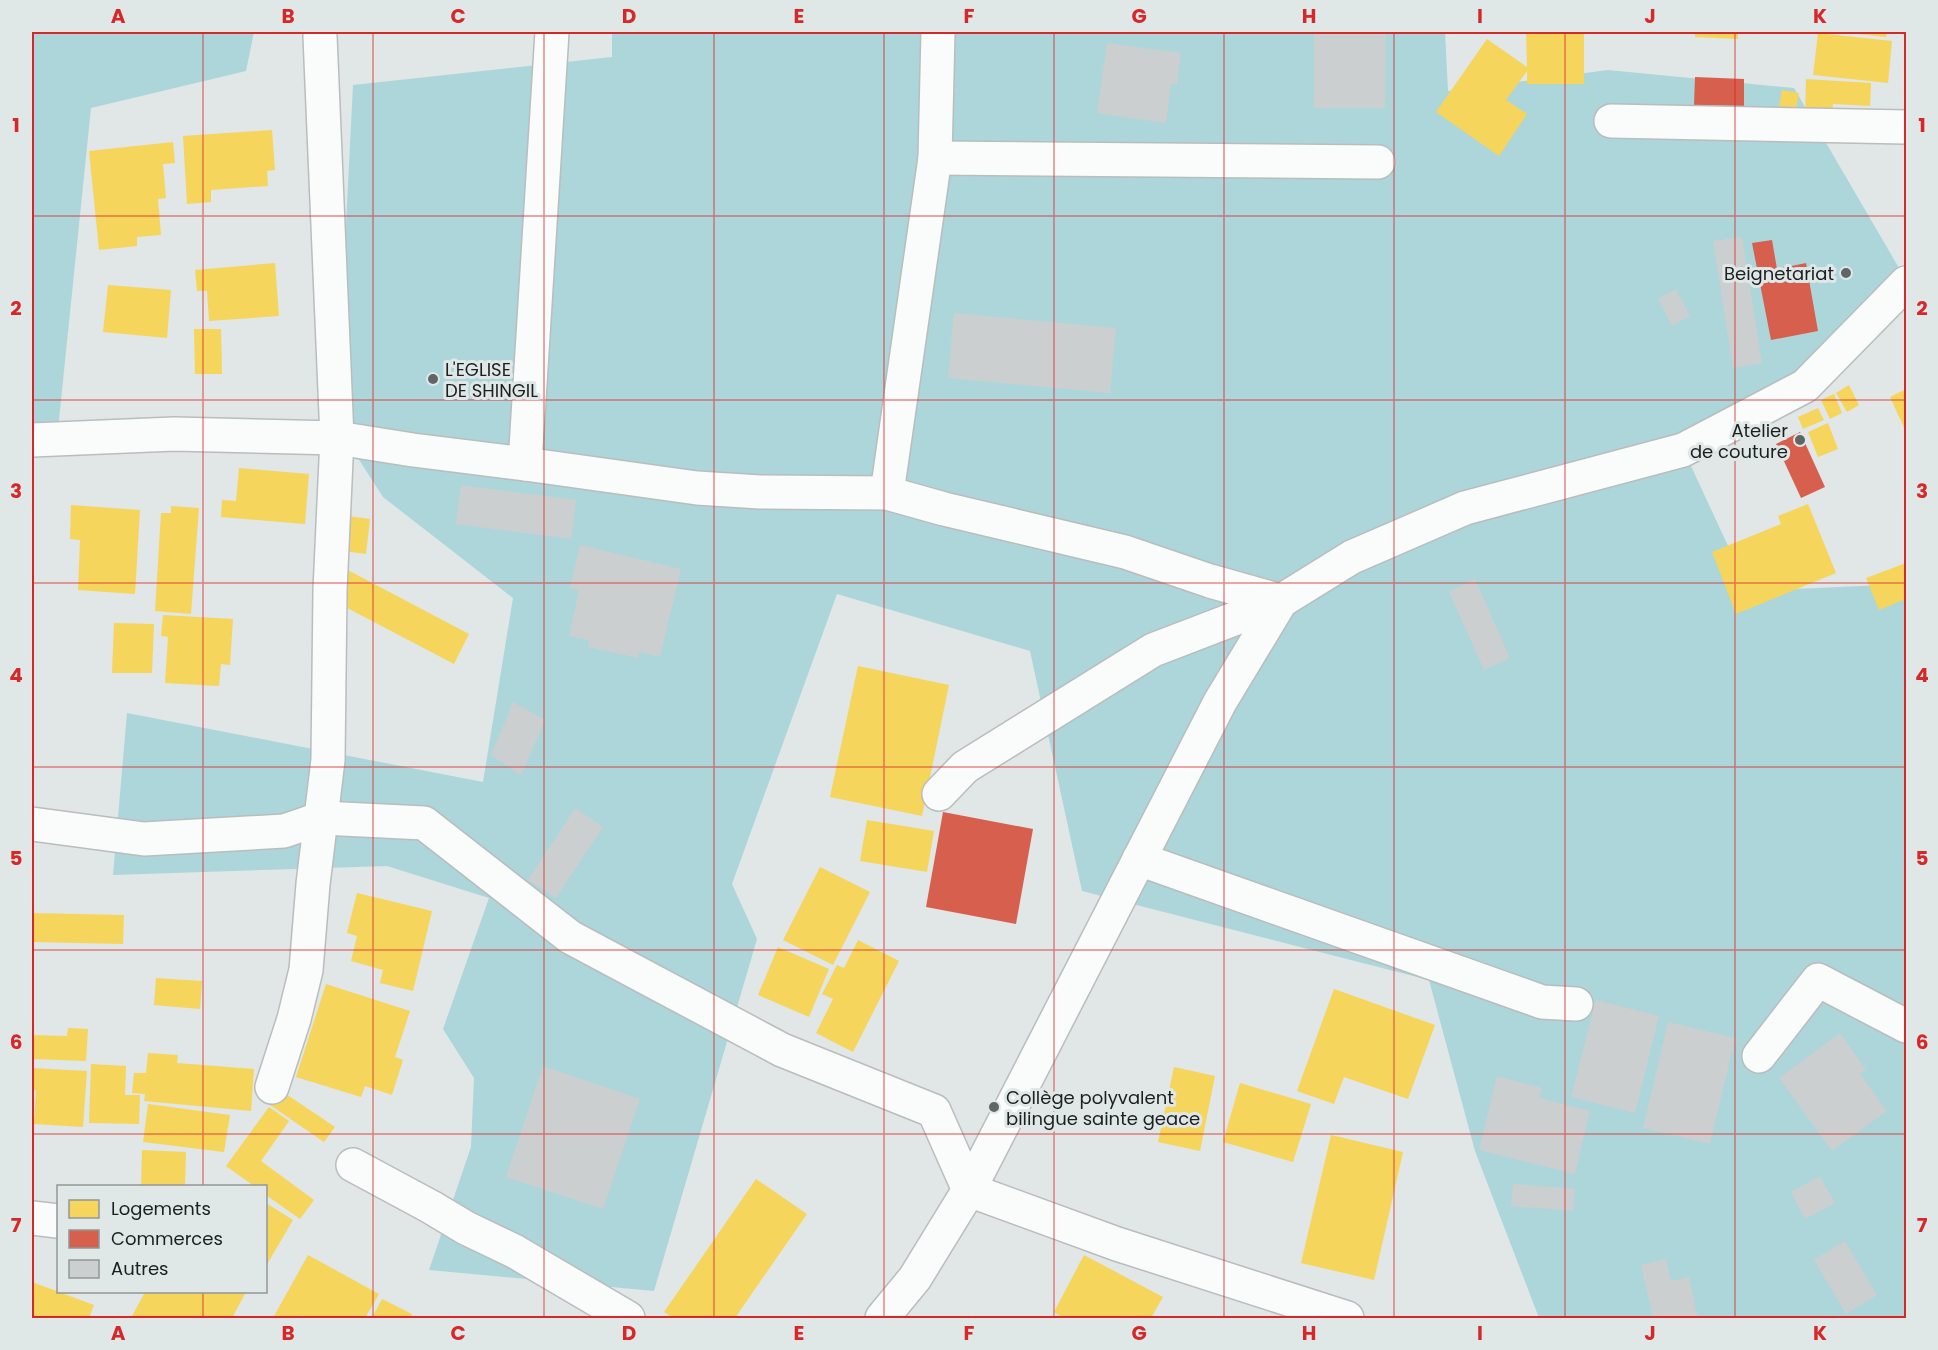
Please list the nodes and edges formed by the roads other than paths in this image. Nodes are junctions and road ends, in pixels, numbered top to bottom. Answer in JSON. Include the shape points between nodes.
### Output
{"nodes":[{"id":1,"x":552,"y":32,"type":"edge"},
{"id":2,"x":938,"y":32,"type":"edge"},
{"id":3,"x":320,"y":36,"type":"dead end"},
{"id":4,"x":1611,"y":121,"type":"dead end"},
{"id":5,"x":1906,"y":127,"type":"edge"},
{"id":6,"x":935,"y":158,"type":"junction"},
{"id":7,"x":1378,"y":162,"type":"dead end"},
{"id":8,"x":1906,"y":283,"type":"edge"},
{"id":9,"x":338,"y":438,"type":"junction"},
{"id":10,"x":32,"y":440,"type":"edge"},
{"id":11,"x":525,"y":464,"type":"junction"},
{"id":12,"x":887,"y":493,"type":"junction"},
{"id":13,"x":1281,"y":602,"type":"junction"},
{"id":14,"x":939,"y":794,"type":"dead end"},
{"id":15,"x":322,"y":818,"type":"junction"},
{"id":16,"x":32,"y":824,"type":"edge"},
{"id":17,"x":1139,"y":859,"type":"junction"},
{"id":18,"x":1576,"y":1004,"type":"dead end"},
{"id":19,"x":1906,"y":1026,"type":"edge"},
{"id":20,"x":1759,"y":1056,"type":"dead end"},
{"id":21,"x":272,"y":1087,"type":"dead end"},
{"id":22,"x":353,"y":1165,"type":"dead end"},
{"id":23,"x":969,"y":1190,"type":"junction"},
{"id":24,"x":32,"y":1218,"type":"edge"},
{"id":25,"x":57,"y":1221,"type":"edge"},
{"id":26,"x":628,"y":1318,"type":"edge"},
{"id":27,"x":882,"y":1318,"type":"edge"},
{"id":28,"x":1347,"y":1318,"type":"edge"}],
"edges":[{"from":1,"to":11,"type":"street"},
{"from":2,"to":6,"type":"street"},
{"from":3,"to":9,"type":"street"},
{"from":4,"to":5,"type":"street"},
{"from":6,"to":7,"type":"street"},
{"from":6,"to":12,"type":"street"},
{"from":8,"to":13,"type":"street","via":[[1804,386],[1683,450],[1465,508],[1352,557]]},
{"from":9,"to":10,"type":"street","via":[[174,434]]},
{"from":9,"to":11,"type":"street"},
{"from":9,"to":15,"type":"street","via":[[330,590],[328,760]]},
{"from":11,"to":12,"type":"street","via":[[697,488]]},
{"from":12,"to":13,"type":"street","via":[[1125,552]]},
{"from":13,"to":14,"type":"street","via":[[1153,650],[964,767]]},
{"from":13,"to":17,"type":"street","via":[[1220,702]]},
{"from":15,"to":16,"type":"street","via":[[284,831],[144,839]]},
{"from":15,"to":21,"type":"street","via":[[306,970]]},
{"from":15,"to":23,"type":"street","via":[[424,823],[570,938],[782,1050],[934,1111]]},
{"from":17,"to":18,"type":"street","via":[[1542,1002]]},
{"from":17,"to":23,"type":"street"},
{"from":19,"to":20,"type":"street","via":[[1818,980]]},
{"from":22,"to":26,"type":"street","via":[[514,1251]]},
{"from":23,"to":27,"type":"street","via":[[915,1278]]},
{"from":23,"to":28,"type":"street","via":[[1117,1244]]},
{"from":24,"to":25,"type":"street"}]}
